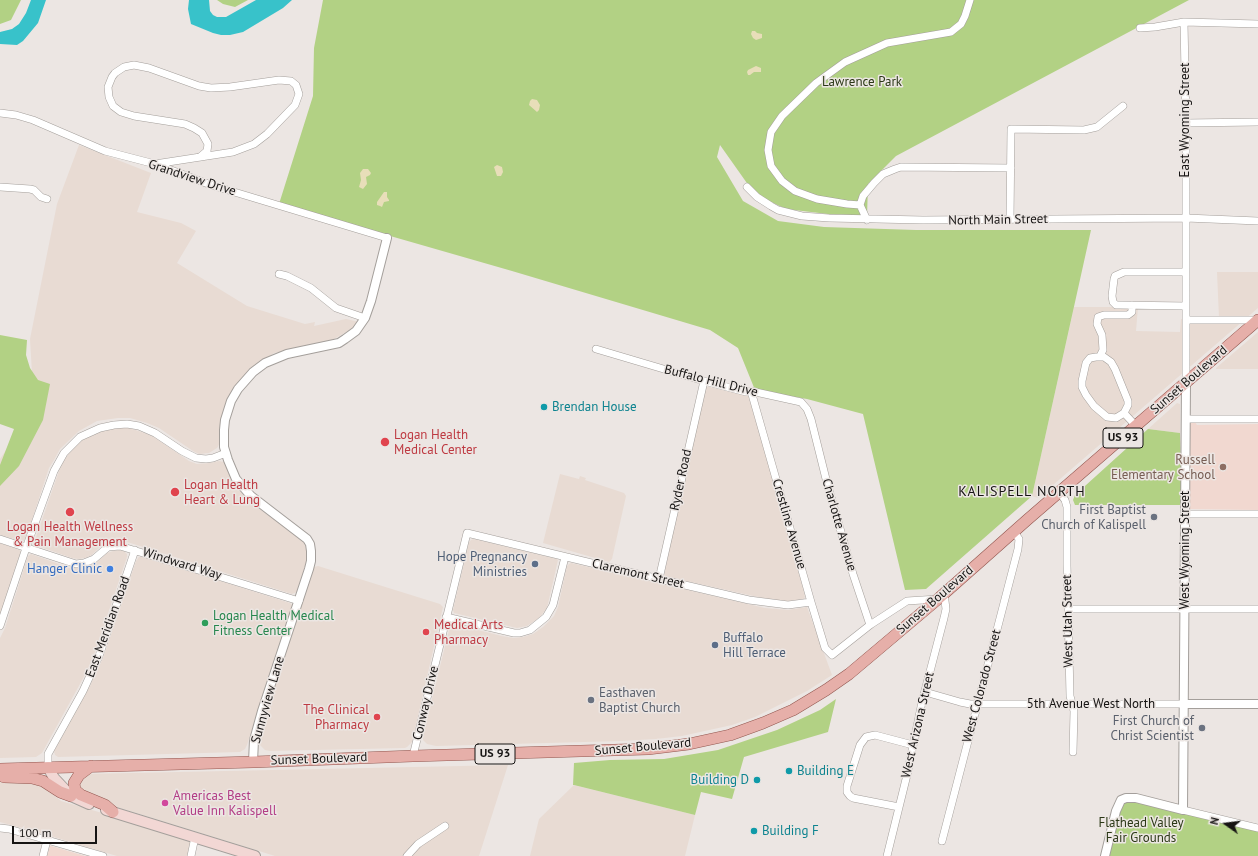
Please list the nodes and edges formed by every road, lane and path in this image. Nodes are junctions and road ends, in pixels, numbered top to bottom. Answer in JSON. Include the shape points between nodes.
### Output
{"nodes":[{"id":1,"x":970,"y":0,"type":"edge"},
{"id":2,"x":1184,"y":22,"type":"junction"},
{"id":3,"x":1258,"y":24,"type":"edge"},
{"id":4,"x":1140,"y":28,"type":"dead end"},
{"id":5,"x":1123,"y":106,"type":"dead end"},
{"id":6,"x":0,"y":113,"type":"edge"},
{"id":7,"x":1258,"y":122,"type":"edge"},
{"id":8,"x":1186,"y":123,"type":"junction"},
{"id":9,"x":200,"y":157,"type":"junction"},
{"id":10,"x":155,"y":164,"type":"junction"},
{"id":11,"x":1011,"y":168,"type":"junction"},
{"id":12,"x":0,"y":187,"type":"edge"},
{"id":13,"x":747,"y":187,"type":"dead end"},
{"id":14,"x":47,"y":199,"type":"dead end"},
{"id":15,"x":860,"y":205,"type":"junction"},
{"id":16,"x":1186,"y":218,"type":"junction"},
{"id":17,"x":866,"y":220,"type":"junction"},
{"id":18,"x":1010,"y":220,"type":"junction"},
{"id":19,"x":1258,"y":221,"type":"edge"},
{"id":20,"x":387,"y":238,"type":"joint"},
{"id":21,"x":1186,"y":272,"type":"junction"},
{"id":22,"x":279,"y":274,"type":"dead end"},
{"id":23,"x":1132,"y":305,"type":"junction"},
{"id":24,"x":1186,"y":306,"type":"junction"},
{"id":25,"x":365,"y":318,"type":"junction"},
{"id":26,"x":1186,"y":320,"type":"junction"},
{"id":27,"x":1258,"y":320,"type":"edge"},
{"id":28,"x":596,"y":349,"type":"dead end"},
{"id":29,"x":1100,"y":356,"type":"junction"},
{"id":30,"x":704,"y":381,"type":"junction"},
{"id":31,"x":1186,"y":382,"type":"junction"},
{"id":32,"x":752,"y":391,"type":"junction"},
{"id":33,"x":1124,"y":413,"type":"junction"},
{"id":34,"x":1258,"y":419,"type":"edge"},
{"id":35,"x":1186,"y":420,"type":"junction"},
{"id":36,"x":812,"y":425,"type":"joint"},
{"id":37,"x":1136,"y":426,"type":"junction"},
{"id":38,"x":226,"y":453,"type":"junction"},
{"id":39,"x":1059,"y":492,"type":"junction"},
{"id":40,"x":1185,"y":514,"type":"junction"},
{"id":41,"x":1258,"y":514,"type":"edge"},
{"id":42,"x":1014,"y":532,"type":"junction"},
{"id":43,"x":466,"y":533,"type":"joint"},
{"id":44,"x":0,"y":539,"type":"edge"},
{"id":45,"x":26,"y":548,"type":"junction"},
{"id":46,"x":135,"y":550,"type":"junction"},
{"id":47,"x":565,"y":557,"type":"junction"},
{"id":48,"x":659,"y":579,"type":"junction"},
{"id":49,"x":941,"y":596,"type":"junction"},
{"id":50,"x":299,"y":601,"type":"junction"},
{"id":51,"x":811,"y":602,"type":"junction"},
{"id":52,"x":1184,"y":608,"type":"junction"},
{"id":53,"x":1068,"y":609,"type":"junction"},
{"id":54,"x":1258,"y":609,"type":"edge"},
{"id":55,"x":446,"y":617,"type":"junction"},
{"id":56,"x":870,"y":625,"type":"junction"},
{"id":57,"x":0,"y":626,"type":"edge"},
{"id":58,"x":925,"y":692,"type":"junction"},
{"id":59,"x":1071,"y":703,"type":"junction"},
{"id":60,"x":978,"y":704,"type":"junction"},
{"id":61,"x":1184,"y":704,"type":"junction"},
{"id":62,"x":1258,"y":704,"type":"edge"},
{"id":63,"x":913,"y":745,"type":"junction"},
{"id":64,"x":1073,"y":752,"type":"dead end"},
{"id":65,"x":413,"y":756,"type":"junction"},
{"id":66,"x":253,"y":762,"type":"junction"},
{"id":67,"x":91,"y":766,"type":"junction"},
{"id":68,"x":48,"y":767,"type":"junction"},
{"id":69,"x":0,"y":769,"type":"edge"},
{"id":70,"x":0,"y":775,"type":"edge"},
{"id":71,"x":71,"y":796,"type":"junction"},
{"id":72,"x":899,"y":807,"type":"junction"},
{"id":73,"x":1183,"y":810,"type":"junction"},
{"id":74,"x":113,"y":812,"type":"junction"},
{"id":75,"x":445,"y":826,"type":"dead end"},
{"id":76,"x":0,"y":828,"type":"edge"},
{"id":77,"x":1258,"y":828,"type":"edge"},
{"id":78,"x":195,"y":837,"type":"junction"},
{"id":79,"x":47,"y":840,"type":"junction"},
{"id":80,"x":942,"y":841,"type":"dead end"},
{"id":81,"x":43,"y":856,"type":"edge"},
{"id":82,"x":103,"y":856,"type":"edge"},
{"id":83,"x":190,"y":856,"type":"edge"},
{"id":84,"x":255,"y":856,"type":"edge"},
{"id":85,"x":407,"y":856,"type":"edge"},
{"id":86,"x":887,"y":856,"type":"edge"},
{"id":87,"x":1105,"y":856,"type":"edge"}],
"edges":[{"from":1,"to":15,"type":"street","via":[[961,24],[951,32],[887,43],[845,62],[816,83],[782,116],[771,132],[768,150],[771,166],[782,181],[795,191],[817,199]]},
{"from":2,"to":3,"type":"street"},
{"from":2,"to":4,"type":"street"},
{"from":2,"to":8,"type":"street","name":"East Wyoming Street"},
{"from":5,"to":11,"type":"street","via":[[1097,127],[1084,130],[1011,129]]},
{"from":6,"to":10,"type":"street","name":"Grandview Drive","via":[[33,120],[105,151]]},
{"from":7,"to":8,"type":"street"},
{"from":8,"to":16,"type":"street","name":"East Wyoming Street"},
{"from":9,"to":9,"type":"street","via":[[207,151],[208,144],[202,133],[194,128],[185,124],[134,116],[120,112],[113,106],[108,87],[115,73],[124,67],[139,66],[199,86],[230,87],[274,80],[291,81],[296,85],[299,94],[295,105],[258,141],[232,152]]},
{"from":9,"to":10,"type":"street"},
{"from":10,"to":20,"type":"street","name":"Grandview Drive","via":[[211,185]]},
{"from":11,"to":15,"type":"street","via":[[895,168],[874,183]]},
{"from":11,"to":18,"type":"street"},
{"from":12,"to":14,"type":"street","via":[[34,190]]},
{"from":13,"to":17,"type":"street","name":"North Main Street","via":[[771,206],[792,214]]},
{"from":15,"to":17,"type":"street"},
{"from":16,"to":18,"type":"street","name":"North Main Street"},
{"from":16,"to":19,"type":"street","name":"North Main Street"},
{"from":16,"to":21,"type":"street","name":"West Wyoming Street"},
{"from":17,"to":18,"type":"street","name":"North Main Street"},
{"from":20,"to":25,"type":"street","name":"Sunnyview Lane"},
{"from":21,"to":23,"type":"street","via":[[1127,271],[1117,275],[1114,280],[1112,302],[1116,305]]},
{"from":21,"to":24,"type":"street","name":"West Wyoming Street"},
{"from":22,"to":25,"type":"street","via":[[311,288],[336,308]]},
{"from":23,"to":24,"type":"street"},
{"from":23,"to":29,"type":"street","via":[[1132,312],[1128,315],[1098,317],[1097,324],[1102,335],[1103,350]]},
{"from":24,"to":26,"type":"street","name":"West Wyoming Street"},
{"from":25,"to":38,"type":"street","name":"Sunnyview Lane","via":[[356,331],[345,339],[332,345],[280,356],[253,372],[238,389],[229,408],[224,430]]},
{"from":26,"to":27,"type":"street"},
{"from":26,"to":31,"type":"street","name":"West Wyoming Street"},
{"from":27,"to":31,"type":"main road","name":"Sunset Boulevard","number":"US 93"},
{"from":28,"to":30,"type":"street","name":"Buffalo Hill Drive"},
{"from":29,"to":33,"type":"street","via":[[1109,359],[1115,369],[1128,401]]},
{"from":29,"to":33,"type":"street","via":[[1092,357],[1087,362],[1082,387],[1094,406],[1107,418],[1116,418]]},
{"from":30,"to":32,"type":"street","name":"Buffalo Hill Drive","via":[[746,392]]},
{"from":30,"to":48,"type":"street","name":"Ryder Road"},
{"from":31,"to":35,"type":"street","name":"West Wyoming Street"},
{"from":31,"to":37,"type":"main road","name":"Sunset Boulevard","number":"US 93"},
{"from":32,"to":36,"type":"street","name":"Buffalo Hill Drive","via":[[801,402],[807,409]]},
{"from":32,"to":51,"type":"street","name":"Crestline Avenue"},
{"from":33,"to":37,"type":"street"},
{"from":34,"to":35,"type":"street"},
{"from":35,"to":40,"type":"street","name":"West Wyoming Street"},
{"from":36,"to":56,"type":"street","name":"Charlotte Avenue","via":[[853,574]]},
{"from":37,"to":39,"type":"main road","name":"Sunset Boulevard","number":"US 93"},
{"from":38,"to":45,"type":"street","via":[[213,458],[196,458],[155,433],[133,425],[107,426],[87,433],[69,447],[57,465]]},
{"from":38,"to":50,"type":"street","name":"Sunnyview Lane","via":[[231,469],[242,488],[302,534],[310,544],[311,561]]},
{"from":39,"to":42,"type":"main road","name":"Sunset Boulevard","number":"US 93"},
{"from":39,"to":53,"type":"street","name":"West Utah Street","via":[[1067,508]]},
{"from":40,"to":41,"type":"street"},
{"from":40,"to":52,"type":"street","name":"West Wyoming Street"},
{"from":42,"to":49,"type":"main road","name":"Sunset Boulevard","number":"US 93"},
{"from":42,"to":60,"type":"street","name":"West Colorado Street","via":[[1019,539],[1018,549]]},
{"from":43,"to":47,"type":"street","name":"Claremont Street"},
{"from":43,"to":55,"type":"street","name":"Conway Drive"},
{"from":44,"to":45,"type":"street","name":"Windward Way"},
{"from":45,"to":46,"type":"street","name":"Windward Way","via":[[76,564],[94,559],[108,547],[120,546]]},
{"from":45,"to":57,"type":"street"},
{"from":46,"to":50,"type":"street","name":"Windward Way"},
{"from":46,"to":68,"type":"street","name":"East Meridian Road","via":[[99,656],[48,754]]},
{"from":47,"to":48,"type":"street","name":"Claremont Street"},
{"from":47,"to":55,"type":"street","via":[[553,605],[546,617],[530,630],[514,633]]},
{"from":48,"to":51,"type":"street","name":"Claremont Street","via":[[749,600],[788,605]]},
{"from":49,"to":56,"type":"street","via":[[907,601]]},
{"from":49,"to":58,"type":"street","name":"West Arizona Street","via":[[946,609]]},
{"from":49,"to":65,"type":"main road","name":"Sunset Boulevard","number":"US 93","via":[[849,674],[826,690],[793,710],[730,734],[689,744],[648,749]]},
{"from":50,"to":66,"type":"street","name":"Sunnyview Lane","via":[[262,711],[254,740]]},
{"from":51,"to":56,"type":"street","name":"Crestline Avenue","via":[[825,648],[832,655]]},
{"from":52,"to":53,"type":"street"},
{"from":52,"to":54,"type":"street"},
{"from":52,"to":61,"type":"street","name":"West Wyoming Street"},
{"from":53,"to":59,"type":"street","name":"West Utah Street"},
{"from":55,"to":65,"type":"street","name":"Conway Drive"},
{"from":58,"to":60,"type":"street","name":"5th Avenue West North","via":[[960,702]]},
{"from":58,"to":63,"type":"street","name":"West Arizona Street"},
{"from":59,"to":60,"type":"street","name":"5th Avenue West North"},
{"from":59,"to":61,"type":"street","name":"5th Avenue West North"},
{"from":59,"to":64,"type":"street","name":"West Utah Street","via":[[1074,711]]},
{"from":60,"to":80,"type":"street","name":"West Colorado Street"},
{"from":61,"to":62,"type":"street","name":"5th Avenue West North"},
{"from":61,"to":73,"type":"street","name":"West Wyoming Street"},
{"from":63,"to":72,"type":"street","name":"West Arizona Street"},
{"from":63,"to":72,"type":"street","via":[[875,736],[866,737],[860,745],[847,786],[847,792],[854,798]]},
{"from":65,"to":66,"type":"main road","name":"Sunset Boulevard","number":"US 93"},
{"from":66,"to":67,"type":"main road","name":"Sunset Boulevard","number":"US 93"},
{"from":67,"to":68,"type":"main road","name":"Sunset Boulevard","number":"US 93"},
{"from":67,"to":74,"type":"main road","via":[[78,775],[74,790],[105,805]]},
{"from":68,"to":69,"type":"main road","name":"Sunset Boulevard","number":"US 93"},
{"from":68,"to":71,"type":"main road","via":[[54,778]]},
{"from":70,"to":71,"type":"main road","via":[[43,781]]},
{"from":71,"to":74,"type":"main road"},
{"from":72,"to":86,"type":"street","name":"West Arizona Street"},
{"from":73,"to":77,"type":"street"},
{"from":73,"to":87,"type":"street","via":[[1131,798],[1121,800]]},
{"from":74,"to":78,"type":"main road"},
{"from":75,"to":85,"type":"street","via":[[418,844]]},
{"from":76,"to":79,"type":"street"},
{"from":78,"to":83,"type":"street"},
{"from":78,"to":84,"type":"main road"},
{"from":79,"to":81,"type":"street"},
{"from":79,"to":82,"type":"street"}]}
